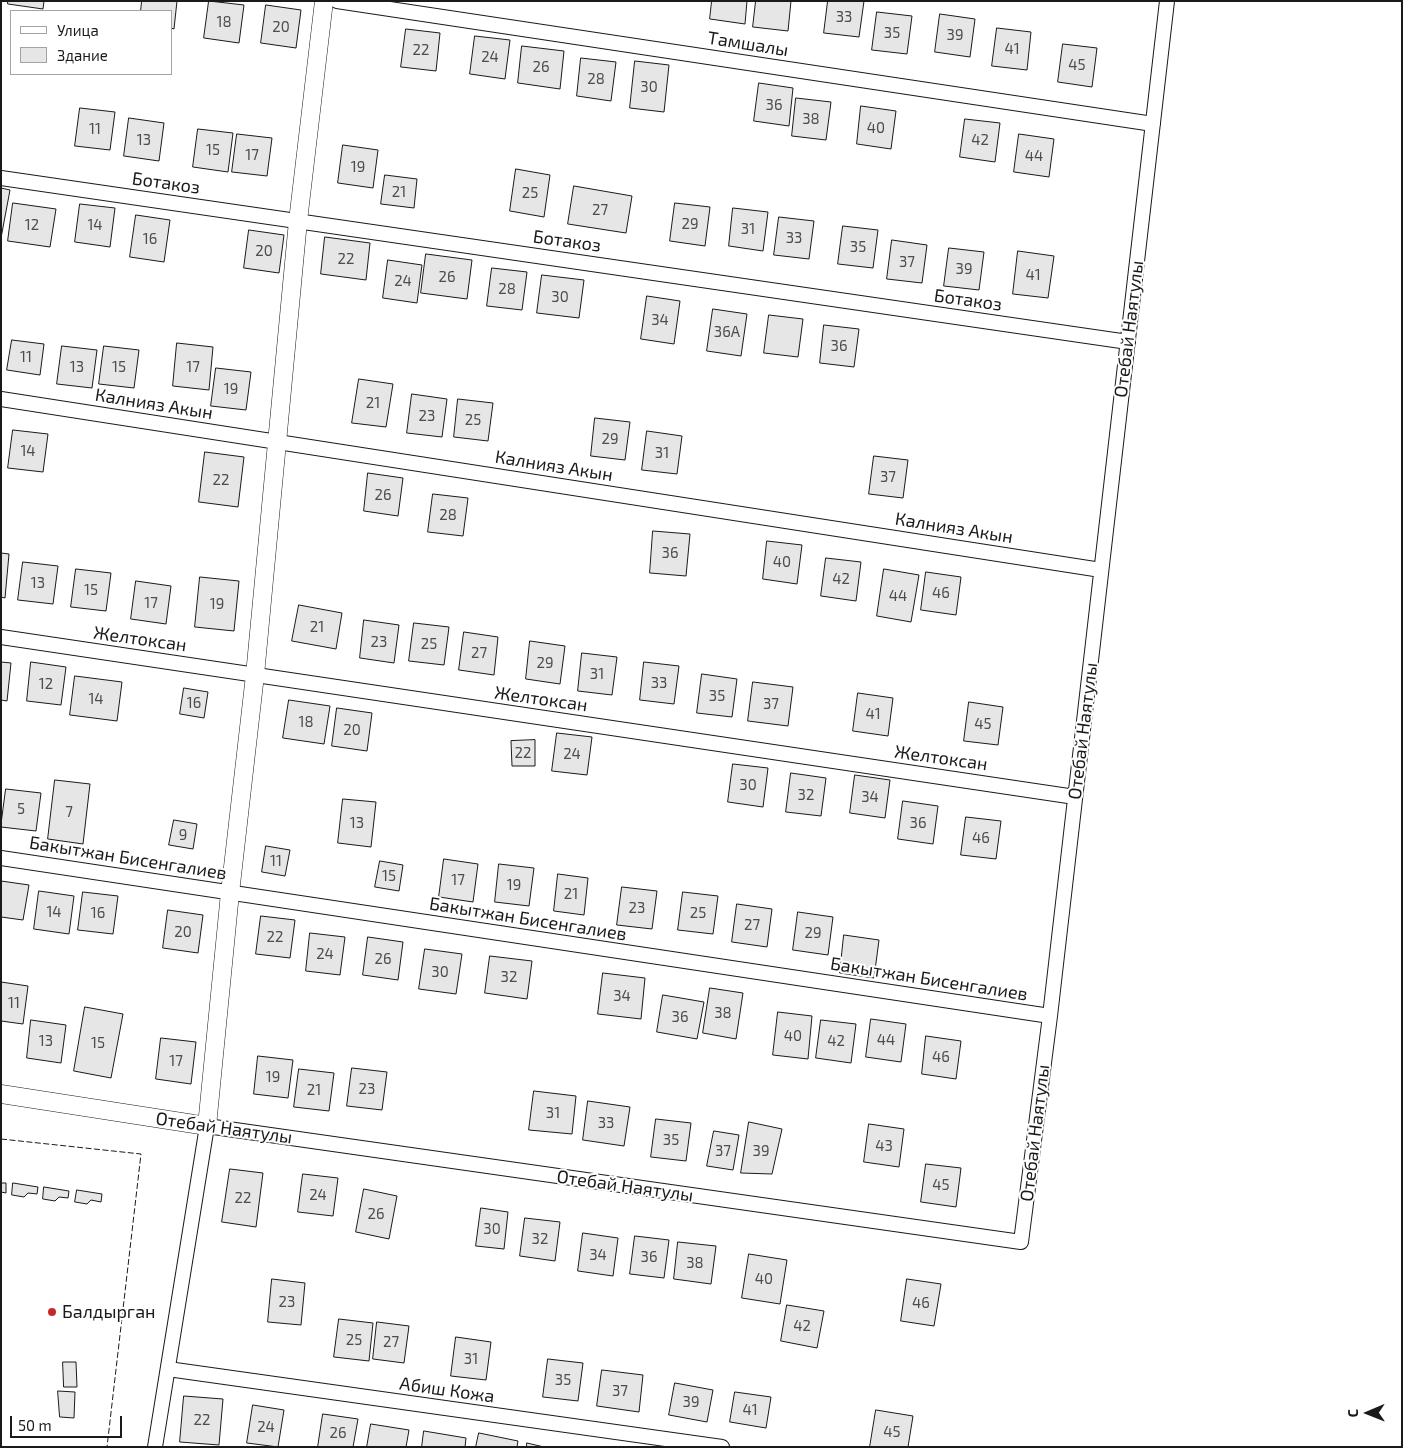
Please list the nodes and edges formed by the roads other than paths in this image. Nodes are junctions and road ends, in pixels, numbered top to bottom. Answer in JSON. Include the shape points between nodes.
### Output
{"nodes":[{"id":1,"x":324,"y":1,"type":"edge"},
{"id":2,"x":337,"y":1,"type":"edge"},
{"id":3,"x":1167,"y":1,"type":"edge"},
{"id":4,"x":1153,"y":124,"type":"junction"},
{"id":5,"x":1,"y":178,"type":"edge"},
{"id":6,"x":298,"y":221,"type":"junction"},
{"id":7,"x":1128,"y":342,"type":"junction"},
{"id":8,"x":1,"y":399,"type":"edge"},
{"id":9,"x":276,"y":442,"type":"junction"},
{"id":10,"x":1101,"y":570,"type":"junction"},
{"id":11,"x":1,"y":637,"type":"edge"},
{"id":12,"x":255,"y":675,"type":"junction"},
{"id":13,"x":1075,"y":797,"type":"junction"},
{"id":14,"x":1,"y":858,"type":"edge"},
{"id":15,"x":230,"y":893,"type":"junction"},
{"id":16,"x":1050,"y":1016,"type":"junction"},
{"id":17,"x":1,"y":1094,"type":"edge"},
{"id":18,"x":208,"y":1126,"type":"junction"},
{"id":19,"x":168,"y":1369,"type":"junction"},
{"id":20,"x":156,"y":1447,"type":"edge"},
{"id":21,"x":722,"y":1447,"type":"edge"}],
"edges":[{"from":1,"to":6,"type":"street"},
{"from":2,"to":4,"type":"street","name":"Тамшалы"},
{"from":3,"to":4,"type":"street","name":"Отебай Наятулы"},
{"from":4,"to":7,"type":"street","name":"Отебай Наятулы"},
{"from":5,"to":6,"type":"street","name":"Ботакоз"},
{"from":6,"to":7,"type":"street","name":"Ботакоз"},
{"from":6,"to":9,"type":"street"},
{"from":7,"to":10,"type":"street","name":"Отебай Наятулы"},
{"from":8,"to":9,"type":"street","name":"Калнияз Акын"},
{"from":9,"to":10,"type":"street","name":"Калнияз Акын"},
{"from":9,"to":12,"type":"street"},
{"from":10,"to":13,"type":"street","name":"Отебай Наятулы"},
{"from":11,"to":12,"type":"street","name":"Желтоксан"},
{"from":12,"to":13,"type":"street","name":"Желтоксан"},
{"from":12,"to":15,"type":"street"},
{"from":13,"to":16,"type":"street","name":"Отебай Наятулы"},
{"from":14,"to":15,"type":"street","name":"Бакытжан Бисенгалиев"},
{"from":15,"to":16,"type":"street","name":"Бакытжан Бисенгалиев"},
{"from":15,"to":18,"type":"street"},
{"from":16,"to":18,"type":"street","name":"Отебай Наятулы","via":[[1021,1242]]},
{"from":17,"to":18,"type":"street","name":"Отебай Наятулы"},
{"from":18,"to":19,"type":"street"},
{"from":19,"to":20,"type":"street"},
{"from":19,"to":21,"type":"street","name":"Абиш Кожа"}]}
